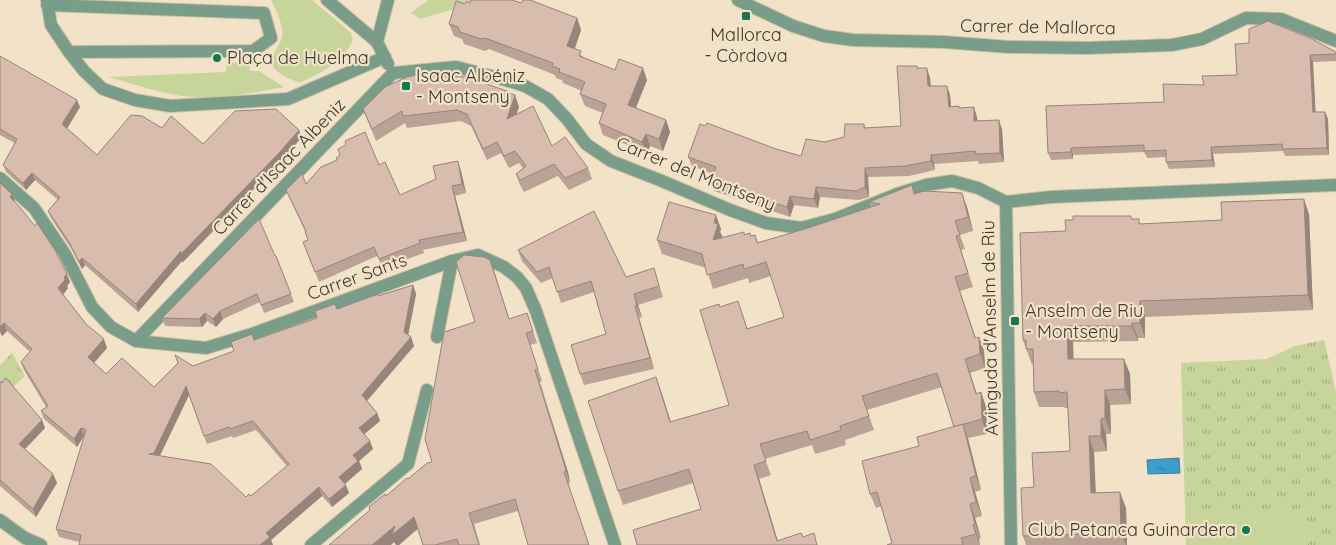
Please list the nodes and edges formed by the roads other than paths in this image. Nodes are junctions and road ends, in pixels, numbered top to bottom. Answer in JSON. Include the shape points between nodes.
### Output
{"nodes":[{"id":1,"x":327,"y":0,"type":"edge"},
{"id":2,"x":388,"y":0,"type":"edge"},
{"id":3,"x":738,"y":0,"type":"edge"},
{"id":4,"x":47,"y":2,"type":"edge"},
{"id":5,"x":1336,"y":41,"type":"edge"},
{"id":6,"x":377,"y":42,"type":"junction"},
{"id":7,"x":69,"y":52,"type":"junction"},
{"id":8,"x":385,"y":57,"type":"junction"},
{"id":9,"x":393,"y":73,"type":"junction"},
{"id":10,"x":0,"y":178,"type":"edge"},
{"id":11,"x":1336,"y":185,"type":"edge"},
{"id":12,"x":1006,"y":202,"type":"junction"},
{"id":13,"x":452,"y":261,"type":"junction"},
{"id":14,"x":437,"y":337,"type":"dead end"},
{"id":15,"x":136,"y":341,"type":"junction"},
{"id":16,"x":427,"y":390,"type":"dead end"},
{"id":17,"x":0,"y":520,"type":"edge"},
{"id":18,"x":41,"y":545,"type":"edge"},
{"id":19,"x":311,"y":545,"type":"edge"},
{"id":20,"x":615,"y":545,"type":"edge"},
{"id":21,"x":1011,"y":545,"type":"edge"}],
"edges":[{"from":1,"to":6,"type":"street"},
{"from":2,"to":6,"type":"street"},
{"from":3,"to":5,"type":"street","name":"Carrer de Mallorca","via":[[793,26],[824,36],[854,40],[1078,48],[1172,44],[1202,39],[1246,18],[1280,18]]},
{"from":4,"to":7,"type":"street","via":[[51,25]]},
{"from":4,"to":7,"type":"street","via":[[264,12],[271,38],[253,51]]},
{"from":6,"to":8,"type":"street"},
{"from":7,"to":8,"type":"street","via":[[103,89],[135,100],[170,106],[288,100]]},
{"from":8,"to":9,"type":"street"},
{"from":9,"to":12,"type":"street","name":"Carrer del Montseny","via":[[456,67],[525,86],[548,100],[586,144],[611,161],[766,223],[800,228],[835,219],[926,185],[952,181],[978,188]]},
{"from":9,"to":15,"type":"street","name":"Carrer d'Isaac Albeniz"},
{"from":10,"to":15,"type":"street","name":"Carrer Sants","via":[[34,208],[65,254],[92,307],[111,328]]},
{"from":11,"to":12,"type":"street","name":"Avinguda d'Anselm de Riu","via":[[1051,197]]},
{"from":12,"to":21,"type":"street","name":"Avinguda d'Anselm de Riu"},
{"from":13,"to":14,"type":"street"},
{"from":13,"to":15,"type":"street","name":"Carrer Sants","via":[[206,348]]},
{"from":13,"to":20,"type":"street","name":"Carrer Sants","via":[[478,255],[504,268],[526,288],[545,333]]},
{"from":16,"to":19,"type":"street","via":[[408,464]]},
{"from":17,"to":18,"type":"street"}]}
